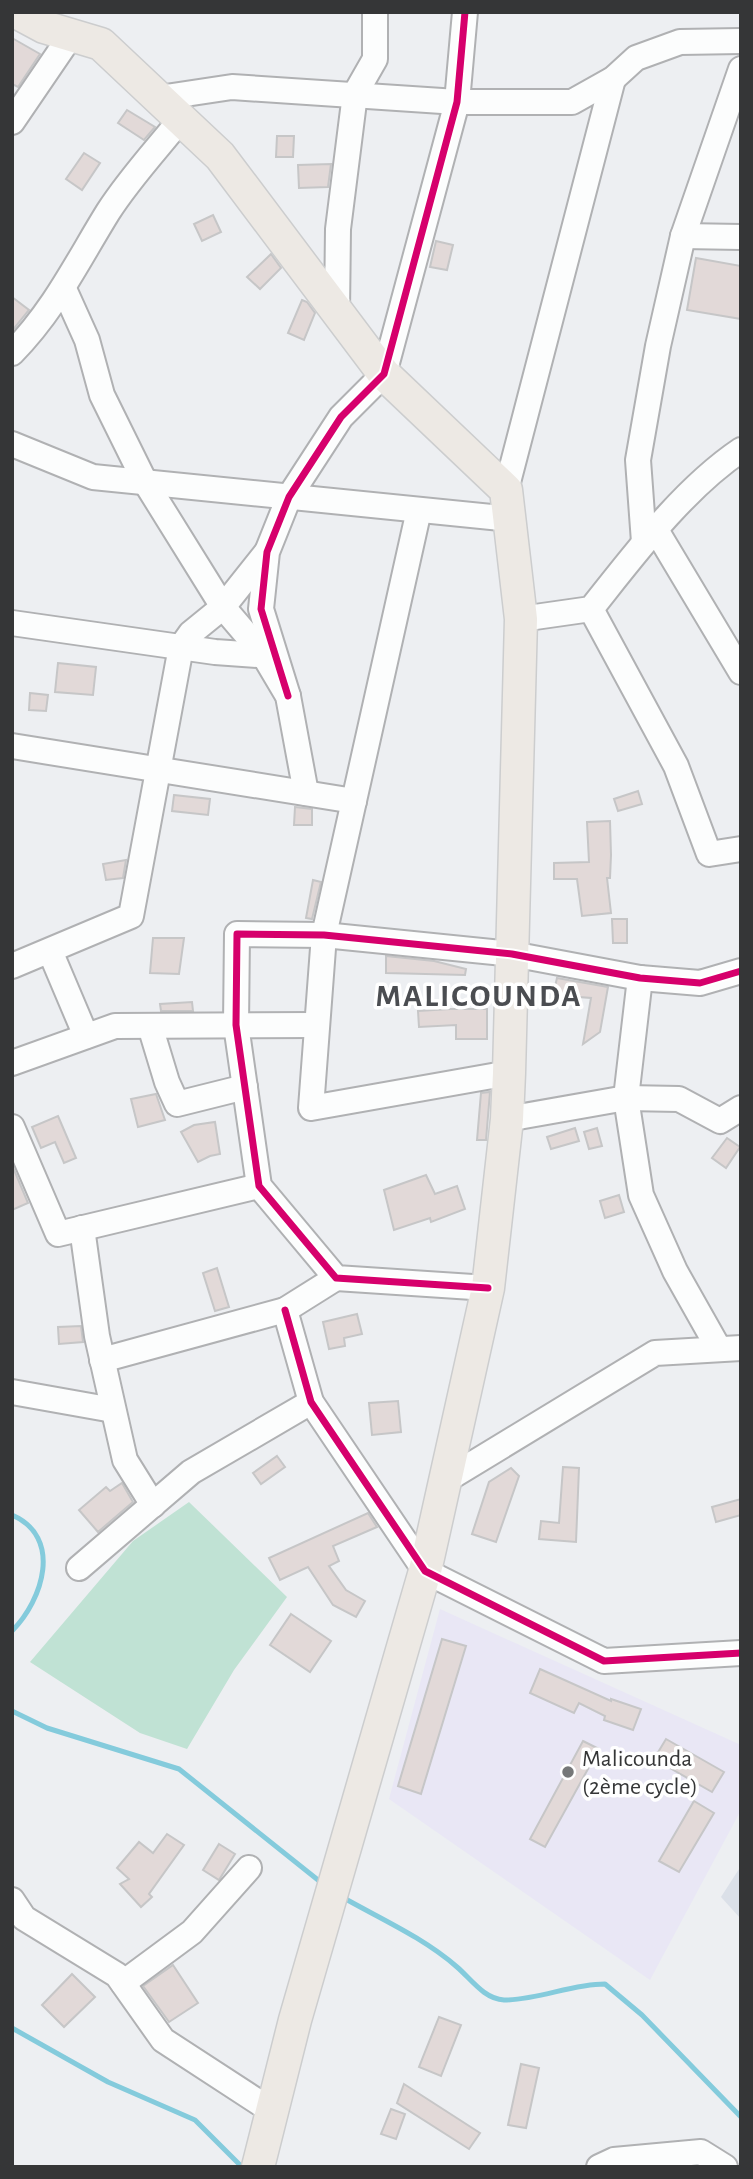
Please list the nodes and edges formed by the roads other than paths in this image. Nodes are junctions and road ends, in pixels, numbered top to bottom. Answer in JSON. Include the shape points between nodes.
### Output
{"nodes":[{"id":1,"x":16,"y":12,"type":"edge"},
{"id":2,"x":375,"y":12,"type":"edge"},
{"id":3,"x":465,"y":12,"type":"edge"},
{"id":4,"x":72,"y":34,"type":"junction"},
{"id":5,"x":741,"y":41,"type":"edge"},
{"id":6,"x":741,"y":69,"type":"edge"},
{"id":7,"x":613,"y":79,"type":"junction"},
{"id":8,"x":355,"y":94,"type":"junction"},
{"id":9,"x":457,"y":102,"type":"junction"},
{"id":10,"x":170,"y":109,"type":"junction"},
{"id":11,"x":12,"y":122,"type":"edge"},
{"id":12,"x":684,"y":236,"type":"junction"},
{"id":13,"x":741,"y":237,"type":"edge"},
{"id":14,"x":64,"y":289,"type":"junction"},
{"id":15,"x":337,"y":311,"type":"junction"},
{"id":16,"x":12,"y":353,"type":"edge"},
{"id":17,"x":384,"y":374,"type":"junction"},
{"id":18,"x":12,"y":443,"type":"edge"},
{"id":19,"x":741,"y":450,"type":"edge"},
{"id":20,"x":144,"y":480,"type":"junction"},
{"id":21,"x":289,"y":498,"type":"junction"},
{"id":22,"x":509,"y":505,"type":"junction"},
{"id":23,"x":419,"y":510,"type":"junction"},
{"id":24,"x":650,"y":536,"type":"junction"},
{"id":25,"x":267,"y":552,"type":"junction"},
{"id":26,"x":223,"y":607,"type":"junction"},
{"id":27,"x":591,"y":609,"type":"junction"},
{"id":28,"x":521,"y":619,"type":"junction"},
{"id":29,"x":12,"y":623,"type":"edge"},
{"id":30,"x":181,"y":647,"type":"junction"},
{"id":31,"x":270,"y":655,"type":"junction"},
{"id":32,"x":741,"y":671,"type":"edge"},
{"id":33,"x":12,"y":746,"type":"edge"},
{"id":34,"x":160,"y":770,"type":"junction"},
{"id":35,"x":306,"y":793,"type":"junction"},
{"id":36,"x":354,"y":801,"type":"junction"},
{"id":37,"x":741,"y":849,"type":"edge"},
{"id":38,"x":324,"y":935,"type":"junction"},
{"id":39,"x":50,"y":951,"type":"junction"},
{"id":40,"x":512,"y":954,"type":"junction"},
{"id":41,"x":12,"y":966,"type":"edge"},
{"id":42,"x":741,"y":971,"type":"edge"},
{"id":43,"x":640,"y":978,"type":"junction"},
{"id":44,"x":317,"y":1024,"type":"junction"},
{"id":45,"x":236,"y":1025,"type":"junction"},
{"id":46,"x":150,"y":1026,"type":"junction"},
{"id":47,"x":86,"y":1036,"type":"junction"},
{"id":48,"x":12,"y":1063,"type":"edge"},
{"id":49,"x":509,"y":1073,"type":"junction"},
{"id":50,"x":245,"y":1087,"type":"junction"},
{"id":51,"x":626,"y":1098,"type":"junction"},
{"id":52,"x":741,"y":1108,"type":"edge"},
{"id":53,"x":507,"y":1119,"type":"junction"},
{"id":54,"x":12,"y":1127,"type":"edge"},
{"id":55,"x":259,"y":1186,"type":"junction"},
{"id":56,"x":82,"y":1228,"type":"junction"},
{"id":57,"x":337,"y":1278,"type":"junction"},
{"id":58,"x":488,"y":1288,"type":"junction"},
{"id":59,"x":285,"y":1310,"type":"junction"},
{"id":60,"x":730,"y":1349,"type":"edge"},
{"id":61,"x":102,"y":1360,"type":"junction"},
{"id":62,"x":12,"y":1392,"type":"edge"},
{"id":63,"x":311,"y":1402,"type":"junction"},
{"id":64,"x":114,"y":1410,"type":"junction"},
{"id":65,"x":446,"y":1480,"type":"junction"},
{"id":66,"x":153,"y":1505,"type":"junction"},
{"id":67,"x":79,"y":1568,"type":"dead end"},
{"id":68,"x":425,"y":1571,"type":"junction"},
{"id":69,"x":741,"y":1653,"type":"edge"},
{"id":70,"x":249,"y":1868,"type":"dead end"},
{"id":71,"x":12,"y":1900,"type":"edge"},
{"id":72,"x":122,"y":1983,"type":"junction"},
{"id":73,"x":272,"y":2111,"type":"junction"},
{"id":74,"x":259,"y":2160,"type":"edge"},
{"id":75,"x":700,"y":2160,"type":"edge"},
{"id":76,"x":599,"y":2167,"type":"edge"},
{"id":77,"x":725,"y":2167,"type":"edge"}],
"edges":[{"from":1,"to":4,"type":"main road","via":[[44,27]]},
{"from":2,"to":8,"type":"street","via":[[375,59]]},
{"from":3,"to":9,"type":"street"},
{"from":4,"to":10,"type":"main road","via":[[101,44]]},
{"from":4,"to":11,"type":"street"},
{"from":5,"to":7,"type":"street","via":[[680,42],[636,58]]},
{"from":6,"to":12,"type":"street"},
{"from":7,"to":9,"type":"street","via":[[572,102]]},
{"from":7,"to":22,"type":"street"},
{"from":8,"to":9,"type":"street"},
{"from":8,"to":10,"type":"street","via":[[232,87]]},
{"from":8,"to":15,"type":"street","via":[[338,229]]},
{"from":9,"to":17,"type":"street"},
{"from":10,"to":14,"type":"street"},
{"from":10,"to":15,"type":"main road","via":[[220,156]]},
{"from":12,"to":13,"type":"street"},
{"from":12,"to":24,"type":"street","via":[[638,460]]},
{"from":14,"to":16,"type":"street"},
{"from":14,"to":20,"type":"street","via":[[102,394]]},
{"from":15,"to":17,"type":"main road"},
{"from":17,"to":21,"type":"street","via":[[341,416]]},
{"from":17,"to":22,"type":"main road"},
{"from":18,"to":20,"type":"street","via":[[93,477]]},
{"from":19,"to":24,"type":"street","via":[[716,467]]},
{"from":20,"to":21,"type":"street"},
{"from":20,"to":26,"type":"street"},
{"from":21,"to":23,"type":"street"},
{"from":21,"to":25,"type":"street"},
{"from":22,"to":23,"type":"street"},
{"from":22,"to":28,"type":"main road"},
{"from":23,"to":36,"type":"street"},
{"from":24,"to":27,"type":"street"},
{"from":24,"to":32,"type":"street"},
{"from":25,"to":26,"type":"street"},
{"from":25,"to":31,"type":"street","via":[[261,609]]},
{"from":26,"to":30,"type":"street"},
{"from":26,"to":31,"type":"street"},
{"from":27,"to":28,"type":"street"},
{"from":27,"to":37,"type":"street","via":[[677,766],[709,854]]},
{"from":28,"to":40,"type":"main road"},
{"from":29,"to":30,"type":"street"},
{"from":30,"to":31,"type":"street"},
{"from":30,"to":34,"type":"street"},
{"from":31,"to":35,"type":"street","via":[[288,696]]},
{"from":33,"to":34,"type":"street"},
{"from":34,"to":35,"type":"street"},
{"from":34,"to":39,"type":"street","via":[[131,916]]},
{"from":35,"to":36,"type":"street"},
{"from":36,"to":38,"type":"street"},
{"from":38,"to":40,"type":"street"},
{"from":38,"to":44,"type":"street"},
{"from":38,"to":45,"type":"street","via":[[237,934]]},
{"from":39,"to":41,"type":"street"},
{"from":39,"to":47,"type":"street"},
{"from":40,"to":43,"type":"street"},
{"from":40,"to":49,"type":"main road"},
{"from":42,"to":43,"type":"street","via":[[700,984]]},
{"from":43,"to":51,"type":"street"},
{"from":44,"to":45,"type":"street"},
{"from":44,"to":49,"type":"street","via":[[311,1108]]},
{"from":45,"to":46,"type":"street"},
{"from":45,"to":50,"type":"street"},
{"from":46,"to":47,"type":"street","via":[[115,1026]]},
{"from":46,"to":50,"type":"street","via":[[177,1104]]},
{"from":47,"to":48,"type":"street"},
{"from":49,"to":53,"type":"main road"},
{"from":50,"to":55,"type":"street"},
{"from":51,"to":52,"type":"street","via":[[679,1099],[720,1121]]},
{"from":51,"to":53,"type":"street"},
{"from":51,"to":60,"type":"street","via":[[641,1195],[675,1271]]},
{"from":53,"to":58,"type":"main road"},
{"from":54,"to":56,"type":"street","via":[[58,1234]]},
{"from":55,"to":56,"type":"street"},
{"from":55,"to":57,"type":"street"},
{"from":56,"to":61,"type":"street"},
{"from":57,"to":58,"type":"street"},
{"from":57,"to":59,"type":"street"},
{"from":58,"to":65,"type":"main road"},
{"from":59,"to":61,"type":"street"},
{"from":59,"to":63,"type":"street"},
{"from":60,"to":65,"type":"street","via":[[655,1353]]},
{"from":61,"to":64,"type":"street"},
{"from":62,"to":64,"type":"street"},
{"from":63,"to":66,"type":"street","via":[[191,1472]]},
{"from":63,"to":68,"type":"street"},
{"from":64,"to":66,"type":"street","via":[[125,1460]]},
{"from":65,"to":68,"type":"main road"},
{"from":66,"to":67,"type":"street"},
{"from":68,"to":69,"type":"street","via":[[604,1661]]},
{"from":68,"to":73,"type":"main road"},
{"from":70,"to":72,"type":"street","via":[[192,1932]]},
{"from":71,"to":72,"type":"street","via":[[24,1918],[117,1975]]},
{"from":72,"to":73,"type":"street","via":[[163,2040]]},
{"from":73,"to":74,"type":"main road"},
{"from":75,"to":76,"type":"street","via":[[614,2160]]},
{"from":75,"to":77,"type":"street"}]}
